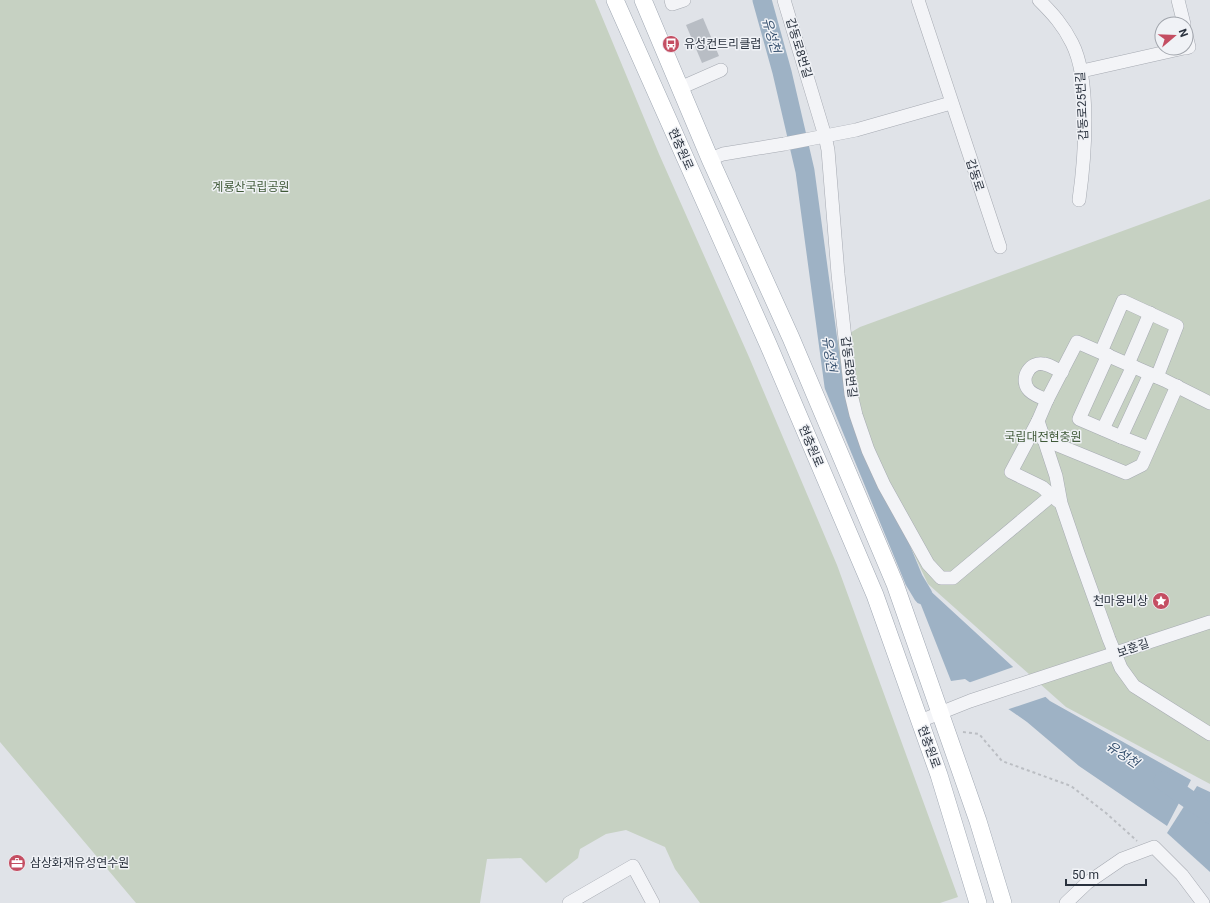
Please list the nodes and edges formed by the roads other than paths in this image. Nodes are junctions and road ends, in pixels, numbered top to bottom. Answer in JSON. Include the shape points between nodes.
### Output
{"nodes":[{"id":1,"x":615,"y":0,"type":"edge"},
{"id":2,"x":671,"y":0,"type":"edge"},
{"id":3,"x":684,"y":0,"type":"edge"},
{"id":4,"x":784,"y":0,"type":"edge"},
{"id":5,"x":918,"y":0,"type":"edge"},
{"id":6,"x":1039,"y":0,"type":"edge"},
{"id":7,"x":1178,"y":0,"type":"edge"},
{"id":8,"x":645,"y":1,"type":"edge"},
{"id":9,"x":1182,"y":16,"type":"edge"},
{"id":10,"x":1154,"y":55,"type":"edge"},
{"id":11,"x":720,"y":70,"type":"dead end"},
{"id":12,"x":1082,"y":72,"type":"junction"},
{"id":13,"x":680,"y":88,"type":"junction"},
{"id":14,"x":951,"y":102,"type":"junction"},
{"id":15,"x":822,"y":136,"type":"junction"},
{"id":16,"x":710,"y":159,"type":"junction"},
{"id":17,"x":1079,"y":200,"type":"dead end"},
{"id":18,"x":1000,"y":247,"type":"dead end"},
{"id":19,"x":1150,"y":313,"type":"junction"},
{"id":20,"x":1104,"y":353,"type":"junction"},
{"id":21,"x":1130,"y":365,"type":"junction"},
{"id":22,"x":1062,"y":372,"type":"junction"},
{"id":23,"x":1154,"y":375,"type":"junction"},
{"id":24,"x":1177,"y":386,"type":"junction"},
{"id":25,"x":1047,"y":400,"type":"junction"},
{"id":26,"x":1210,"y":403,"type":"edge"},
{"id":27,"x":1038,"y":421,"type":"junction"},
{"id":28,"x":1103,"y":430,"type":"junction"},
{"id":29,"x":1122,"y":437,"type":"junction"},
{"id":30,"x":1043,"y":439,"type":"junction"},
{"id":31,"x":1149,"y":448,"type":"junction"},
{"id":32,"x":1056,"y":499,"type":"junction"},
{"id":33,"x":1210,"y":622,"type":"edge"},
{"id":34,"x":1114,"y":654,"type":"junction"},
{"id":35,"x":941,"y":714,"type":"junction"},
{"id":36,"x":920,"y":721,"type":"junction"},
{"id":37,"x":1210,"y":734,"type":"edge"},
{"id":38,"x":569,"y":903,"type":"edge"},
{"id":39,"x":653,"y":903,"type":"edge"},
{"id":40,"x":978,"y":903,"type":"edge"},
{"id":41,"x":1003,"y":903,"type":"edge"},
{"id":42,"x":1066,"y":903,"type":"edge"},
{"id":43,"x":1203,"y":903,"type":"edge"}],
"edges":[{"from":1,"to":36,"type":"main road","name":"현충원로","via":[[771,351],[872,588]]},
{"from":2,"to":3,"type":"street","via":[[672,4]]},
{"from":4,"to":15,"type":"street","name":"갑동로8번길"},
{"from":5,"to":14,"type":"street","name":"갑동로"},
{"from":6,"to":12,"type":"street","name":"갑동로25번길","via":[[1057,18],[1073,44]]},
{"from":7,"to":9,"type":"street"},
{"from":8,"to":13,"type":"main road","name":"현충원로"},
{"from":10,"to":12,"type":"street"},
{"from":11,"to":13,"type":"street"},
{"from":12,"to":17,"type":"street","name":"갑동로25번길","via":[[1084,167]]},
{"from":13,"to":16,"type":"main road","name":"현충원로"},
{"from":14,"to":15,"type":"street","via":[[856,130]]},
{"from":14,"to":18,"type":"street","name":"갑동로"},
{"from":15,"to":16,"type":"street","via":[[723,154]]},
{"from":15,"to":32,"type":"street","name":"갑동로8번길","via":[[828,150],[838,274],[851,394],[856,415],[884,486],[928,564],[941,578],[953,578],[1035,509]]},
{"from":16,"to":35,"type":"main road","name":"현충원로","via":[[791,338],[892,576]]},
{"from":19,"to":20,"type":"street","via":[[1123,301]]},
{"from":19,"to":21,"type":"street"},
{"from":19,"to":23,"type":"street","via":[[1177,326]]},
{"from":20,"to":21,"type":"street"},
{"from":20,"to":22,"type":"street","via":[[1077,342]]},
{"from":20,"to":28,"type":"street","via":[[1079,419]]},
{"from":21,"to":23,"type":"street"},
{"from":21,"to":28,"type":"street"},
{"from":22,"to":25,"type":"street"},
{"from":22,"to":25,"type":"street","via":[[1039,364],[1027,373],[1025,378],[1028,389]]},
{"from":23,"to":24,"type":"street"},
{"from":23,"to":29,"type":"street"},
{"from":24,"to":26,"type":"street"},
{"from":24,"to":31,"type":"street"},
{"from":25,"to":27,"type":"street"},
{"from":27,"to":30,"type":"street"},
{"from":27,"to":32,"type":"street","via":[[1011,472],[1042,487]]},
{"from":28,"to":29,"type":"street"},
{"from":29,"to":31,"type":"street"},
{"from":30,"to":31,"type":"street","via":[[1126,473],[1142,464]]},
{"from":30,"to":32,"type":"street","via":[[1056,476]]},
{"from":32,"to":34,"type":"street"},
{"from":33,"to":34,"type":"street","name":"보훈길"},
{"from":34,"to":35,"type":"street","name":"보훈길"},
{"from":34,"to":37,"type":"street","via":[[1134,686]]},
{"from":35,"to":36,"type":"street","name":"보훈길"},
{"from":35,"to":41,"type":"main road","name":"현충원로"},
{"from":36,"to":40,"type":"main road","name":"현충원로"},
{"from":38,"to":39,"type":"street","via":[[634,866]]},
{"from":42,"to":43,"type":"street","via":[[1088,883],[1122,859],[1154,848],[1182,875]]}]}
